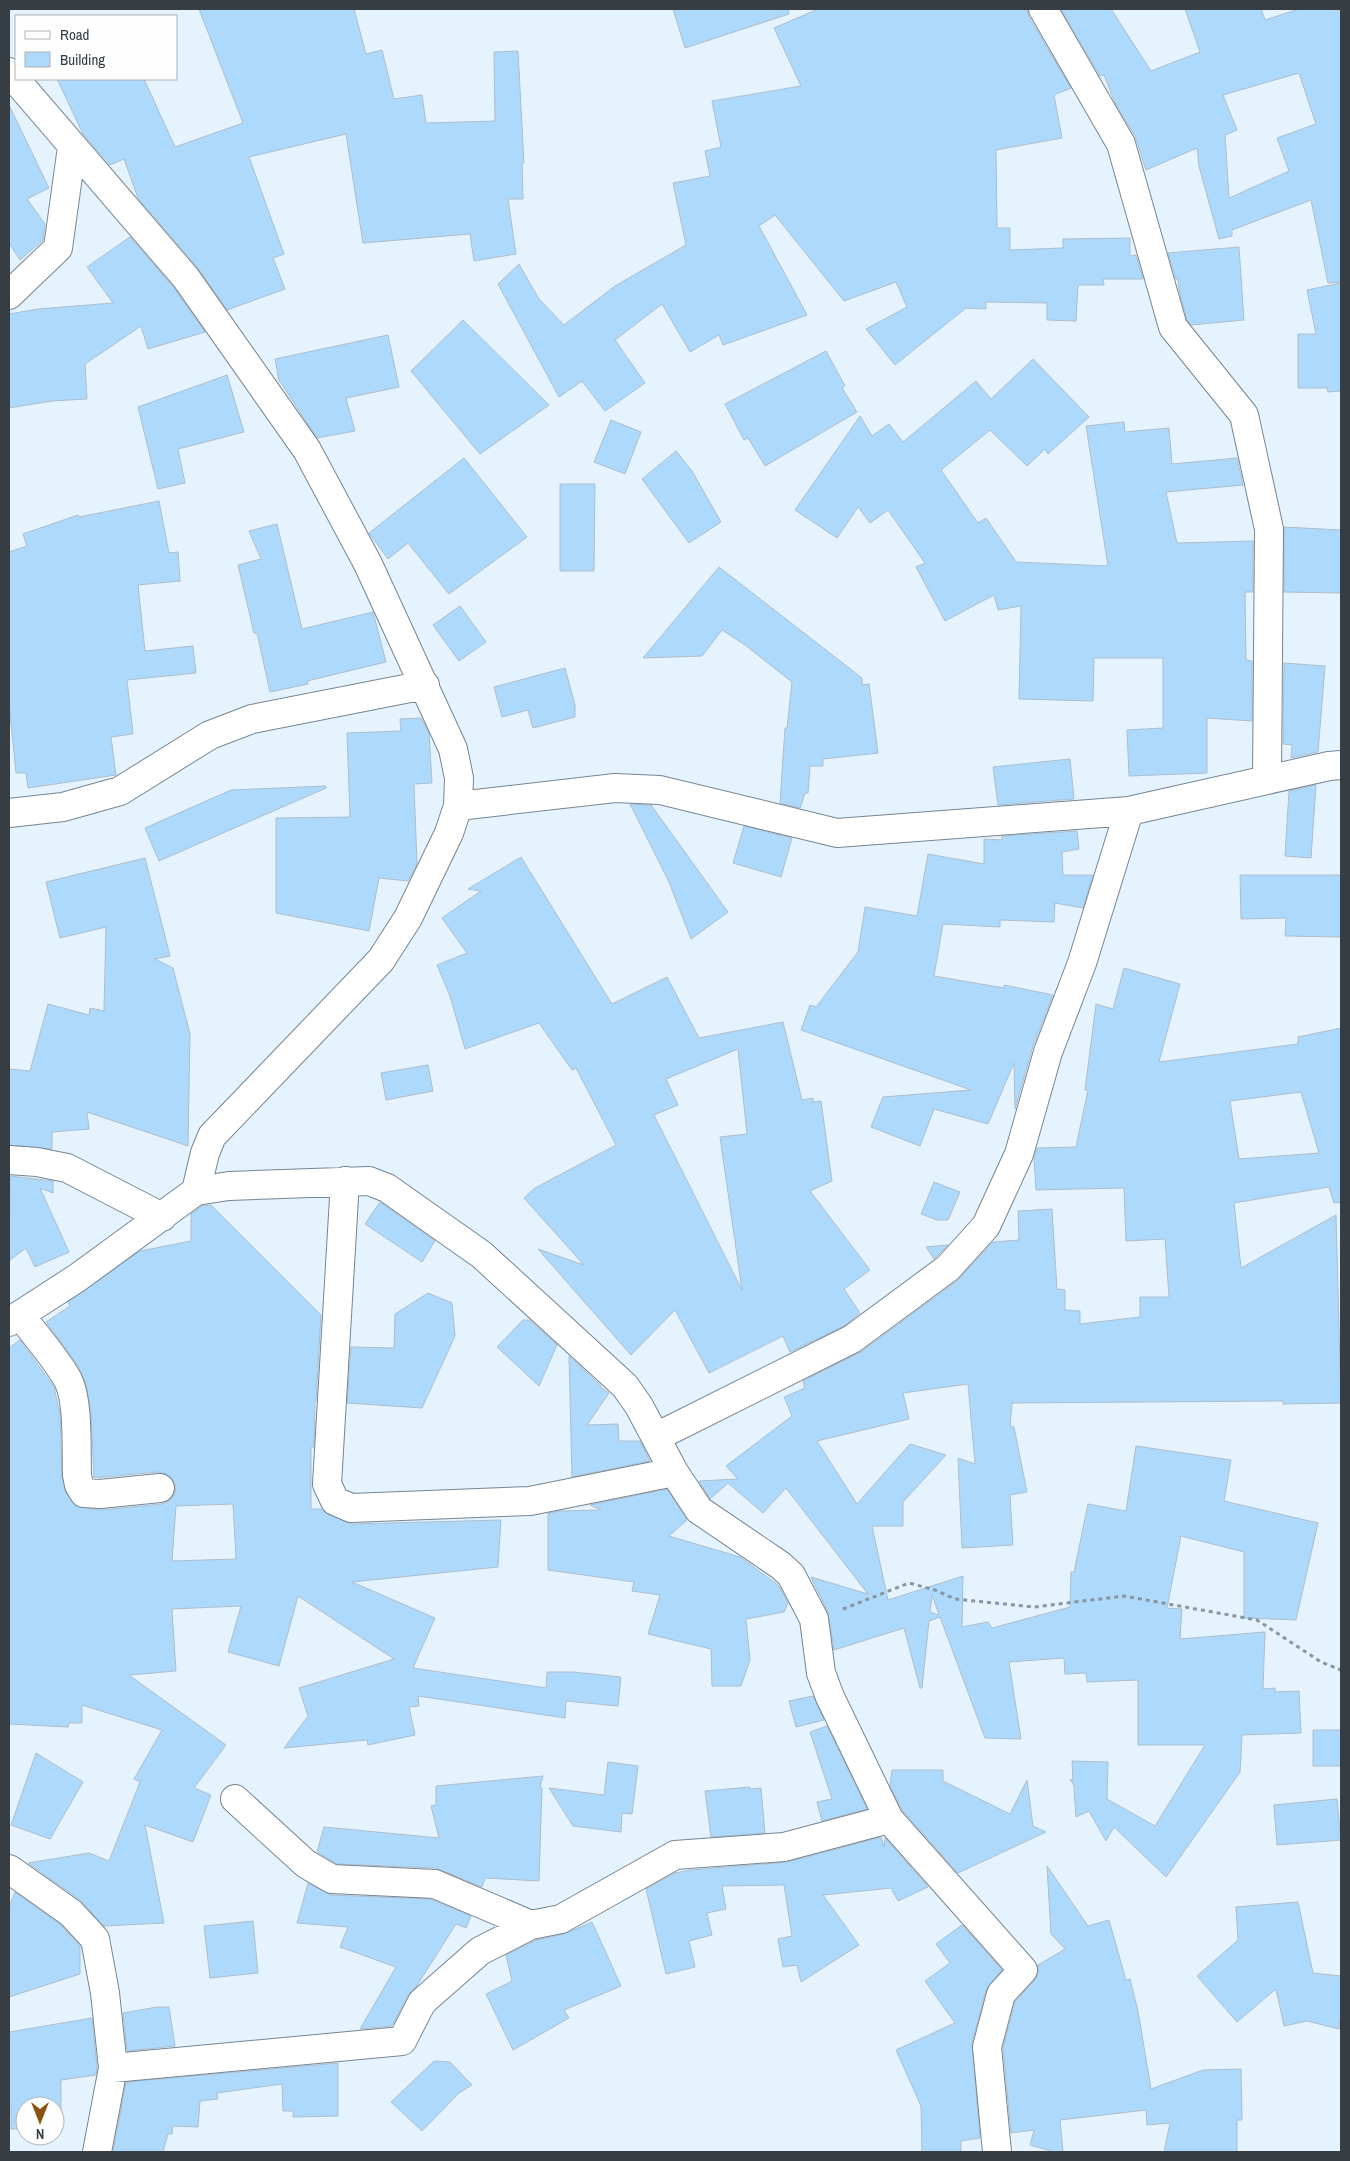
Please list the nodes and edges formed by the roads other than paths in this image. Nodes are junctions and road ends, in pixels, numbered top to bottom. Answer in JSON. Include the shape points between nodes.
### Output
{"nodes":[{"id":1,"x":1043,"y":9,"type":"edge"},
{"id":2,"x":16,"y":80,"type":"edge"},
{"id":3,"x":72,"y":147,"type":"junction"},
{"id":4,"x":9,"y":295,"type":"edge"},
{"id":5,"x":425,"y":685,"type":"junction"},
{"id":6,"x":1341,"y":765,"type":"edge"},
{"id":7,"x":1267,"y":780,"type":"junction"},
{"id":8,"x":458,"y":806,"type":"junction"},
{"id":9,"x":1129,"y":811,"type":"junction"},
{"id":10,"x":9,"y":813,"type":"edge"},
{"id":11,"x":9,"y":1160,"type":"edge"},
{"id":12,"x":345,"y":1180,"type":"junction"},
{"id":13,"x":196,"y":1191,"type":"junction"},
{"id":14,"x":162,"y":1217,"type":"junction"},
{"id":15,"x":15,"y":1318,"type":"edge"},
{"id":16,"x":656,"y":1437,"type":"junction"},
{"id":17,"x":674,"y":1472,"type":"junction"},
{"id":18,"x":160,"y":1488,"type":"dead end"},
{"id":19,"x":234,"y":1799,"type":"dead end"},
{"id":20,"x":889,"y":1819,"type":"junction"},
{"id":21,"x":9,"y":1869,"type":"edge"},
{"id":22,"x":531,"y":1926,"type":"junction"},
{"id":23,"x":113,"y":2068,"type":"junction"},
{"id":24,"x":96,"y":2152,"type":"edge"},
{"id":25,"x":997,"y":2152,"type":"edge"}],
"edges":[{"from":1,"to":7,"type":"street","via":[[1121,144],[1173,327],[1244,415],[1269,530]]},
{"from":2,"to":3,"type":"street"},
{"from":3,"to":4,"type":"street","via":[[58,248]]},
{"from":3,"to":5,"type":"street","via":[[186,278],[307,450],[368,564]]},
{"from":5,"to":8,"type":"street","via":[[453,749],[459,778]]},
{"from":5,"to":10,"type":"street","via":[[252,720],[210,735],[120,791],[63,807]]},
{"from":6,"to":7,"type":"street"},
{"from":7,"to":9,"type":"street"},
{"from":8,"to":9,"type":"street","via":[[615,788],[660,790],[837,833]]},
{"from":8,"to":13,"type":"street","via":[[408,918],[381,960],[212,1136]]},
{"from":9,"to":16,"type":"street","via":[[1082,963],[1048,1052],[1018,1154],[986,1226],[948,1268],[852,1339]]},
{"from":11,"to":14,"type":"street","via":[[67,1168]]},
{"from":12,"to":13,"type":"street","via":[[229,1186]]},
{"from":12,"to":16,"type":"street","via":[[369,1181],[386,1188],[482,1255],[625,1386]]},
{"from":12,"to":17,"type":"street","via":[[327,1484],[335,1500],[351,1508],[530,1500]]},
{"from":13,"to":14,"type":"street"},
{"from":14,"to":15,"type":"street"},
{"from":15,"to":18,"type":"street","via":[[62,1372],[71,1390],[77,1476],[84,1493]]},
{"from":16,"to":17,"type":"street"},
{"from":17,"to":20,"type":"street","via":[[699,1510],[791,1575],[814,1620],[821,1673],[830,1697]]},
{"from":19,"to":22,"type":"street","via":[[306,1864],[332,1879],[435,1884]]},
{"from":20,"to":22,"type":"street","via":[[784,1847],[675,1855],[561,1919]]},
{"from":20,"to":25,"type":"street","via":[[1023,1970],[1001,1994],[987,2047]]},
{"from":21,"to":23,"type":"street","via":[[71,1913],[96,1939]]},
{"from":22,"to":23,"type":"street","via":[[480,1951],[422,2002],[402,2042]]},
{"from":23,"to":24,"type":"street"}]}
